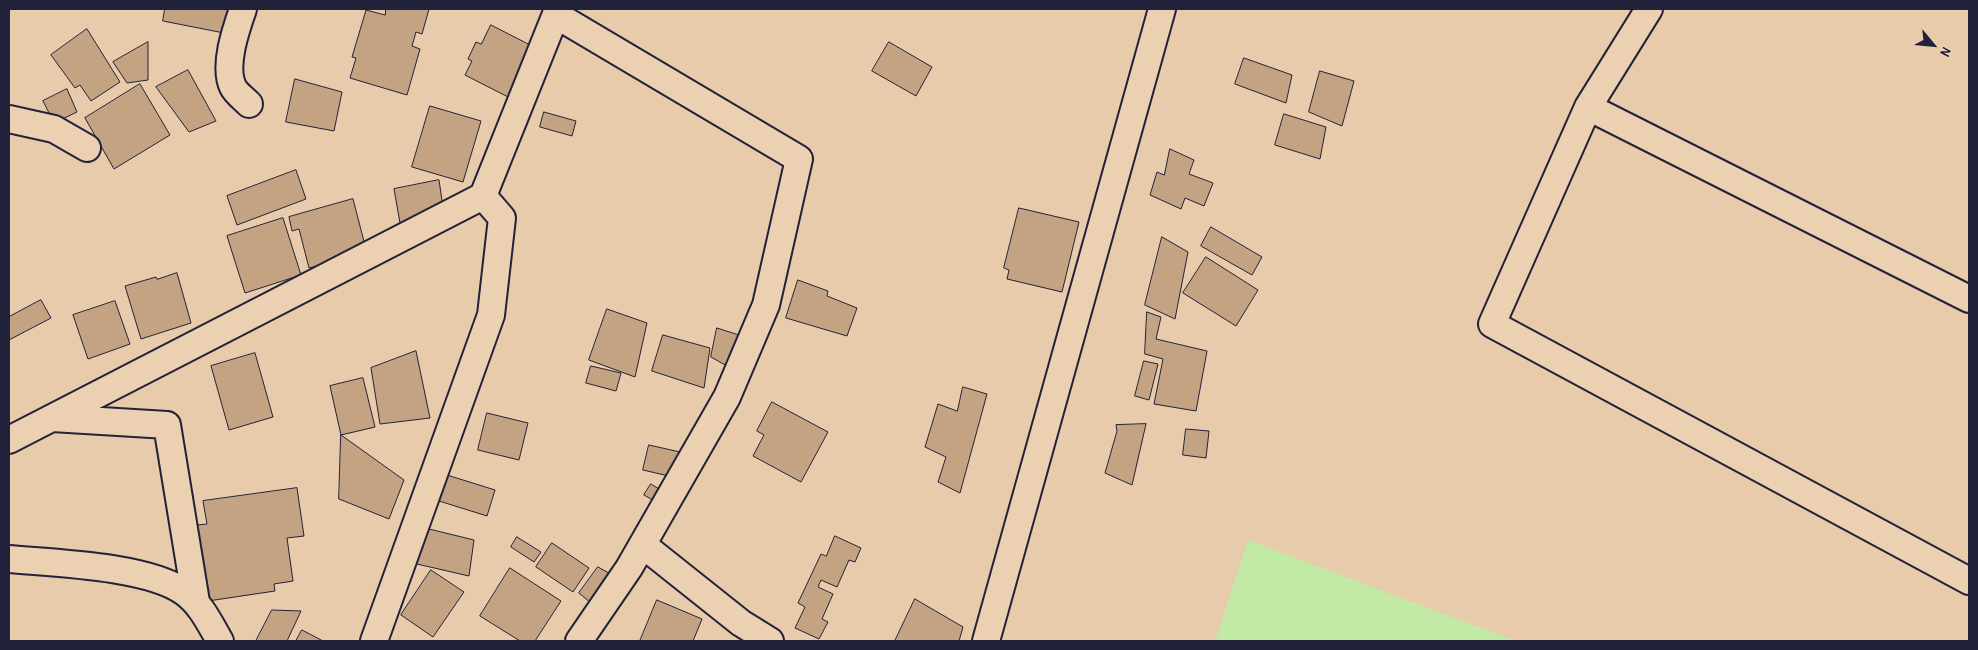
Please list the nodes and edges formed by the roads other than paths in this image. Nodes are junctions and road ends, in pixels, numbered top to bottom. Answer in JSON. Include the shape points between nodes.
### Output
{"nodes":[{"id":1,"x":243,"y":9,"type":"edge"},
{"id":2,"x":1162,"y":9,"type":"edge"},
{"id":3,"x":1649,"y":9,"type":"edge"},
{"id":4,"x":557,"y":12,"type":"edge"},
{"id":5,"x":249,"y":104,"type":"dead end"},
{"id":6,"x":1588,"y":107,"type":"junction"},
{"id":7,"x":9,"y":119,"type":"edge"},
{"id":8,"x":87,"y":148,"type":"dead end"},
{"id":9,"x":483,"y":196,"type":"junction"},
{"id":10,"x":1969,"y":299,"type":"edge"},
{"id":11,"x":52,"y":418,"type":"junction"},
{"id":12,"x":9,"y":440,"type":"edge"},
{"id":13,"x":643,"y":545,"type":"junction"},
{"id":14,"x":9,"y":559,"type":"edge"},
{"id":15,"x":1969,"y":581,"type":"edge"},
{"id":16,"x":196,"y":602,"type":"junction"},
{"id":17,"x":220,"y":641,"type":"edge"},
{"id":18,"x":374,"y":641,"type":"edge"},
{"id":19,"x":579,"y":641,"type":"edge"},
{"id":20,"x":770,"y":641,"type":"edge"},
{"id":21,"x":986,"y":641,"type":"edge"}],
"edges":[{"from":1,"to":5,"type":"street","via":[[230,56],[229,73],[233,87]]},
{"from":2,"to":21,"type":"street"},
{"from":3,"to":6,"type":"street"},
{"from":4,"to":9,"type":"street"},
{"from":4,"to":13,"type":"street","via":[[798,159],[766,305],[727,397]]},
{"from":6,"to":10,"type":"street"},
{"from":6,"to":15,"type":"street","via":[[1492,324]]},
{"from":7,"to":8,"type":"street","via":[[54,129]]},
{"from":9,"to":11,"type":"street"},
{"from":9,"to":18,"type":"street","via":[[502,218],[491,315]]},
{"from":11,"to":12,"type":"street"},
{"from":11,"to":16,"type":"street","via":[[167,425]]},
{"from":13,"to":19,"type":"street"},
{"from":13,"to":20,"type":"street","via":[[741,623]]},
{"from":14,"to":16,"type":"street","via":[[106,568],[165,580]]},
{"from":16,"to":17,"type":"street"}]}
